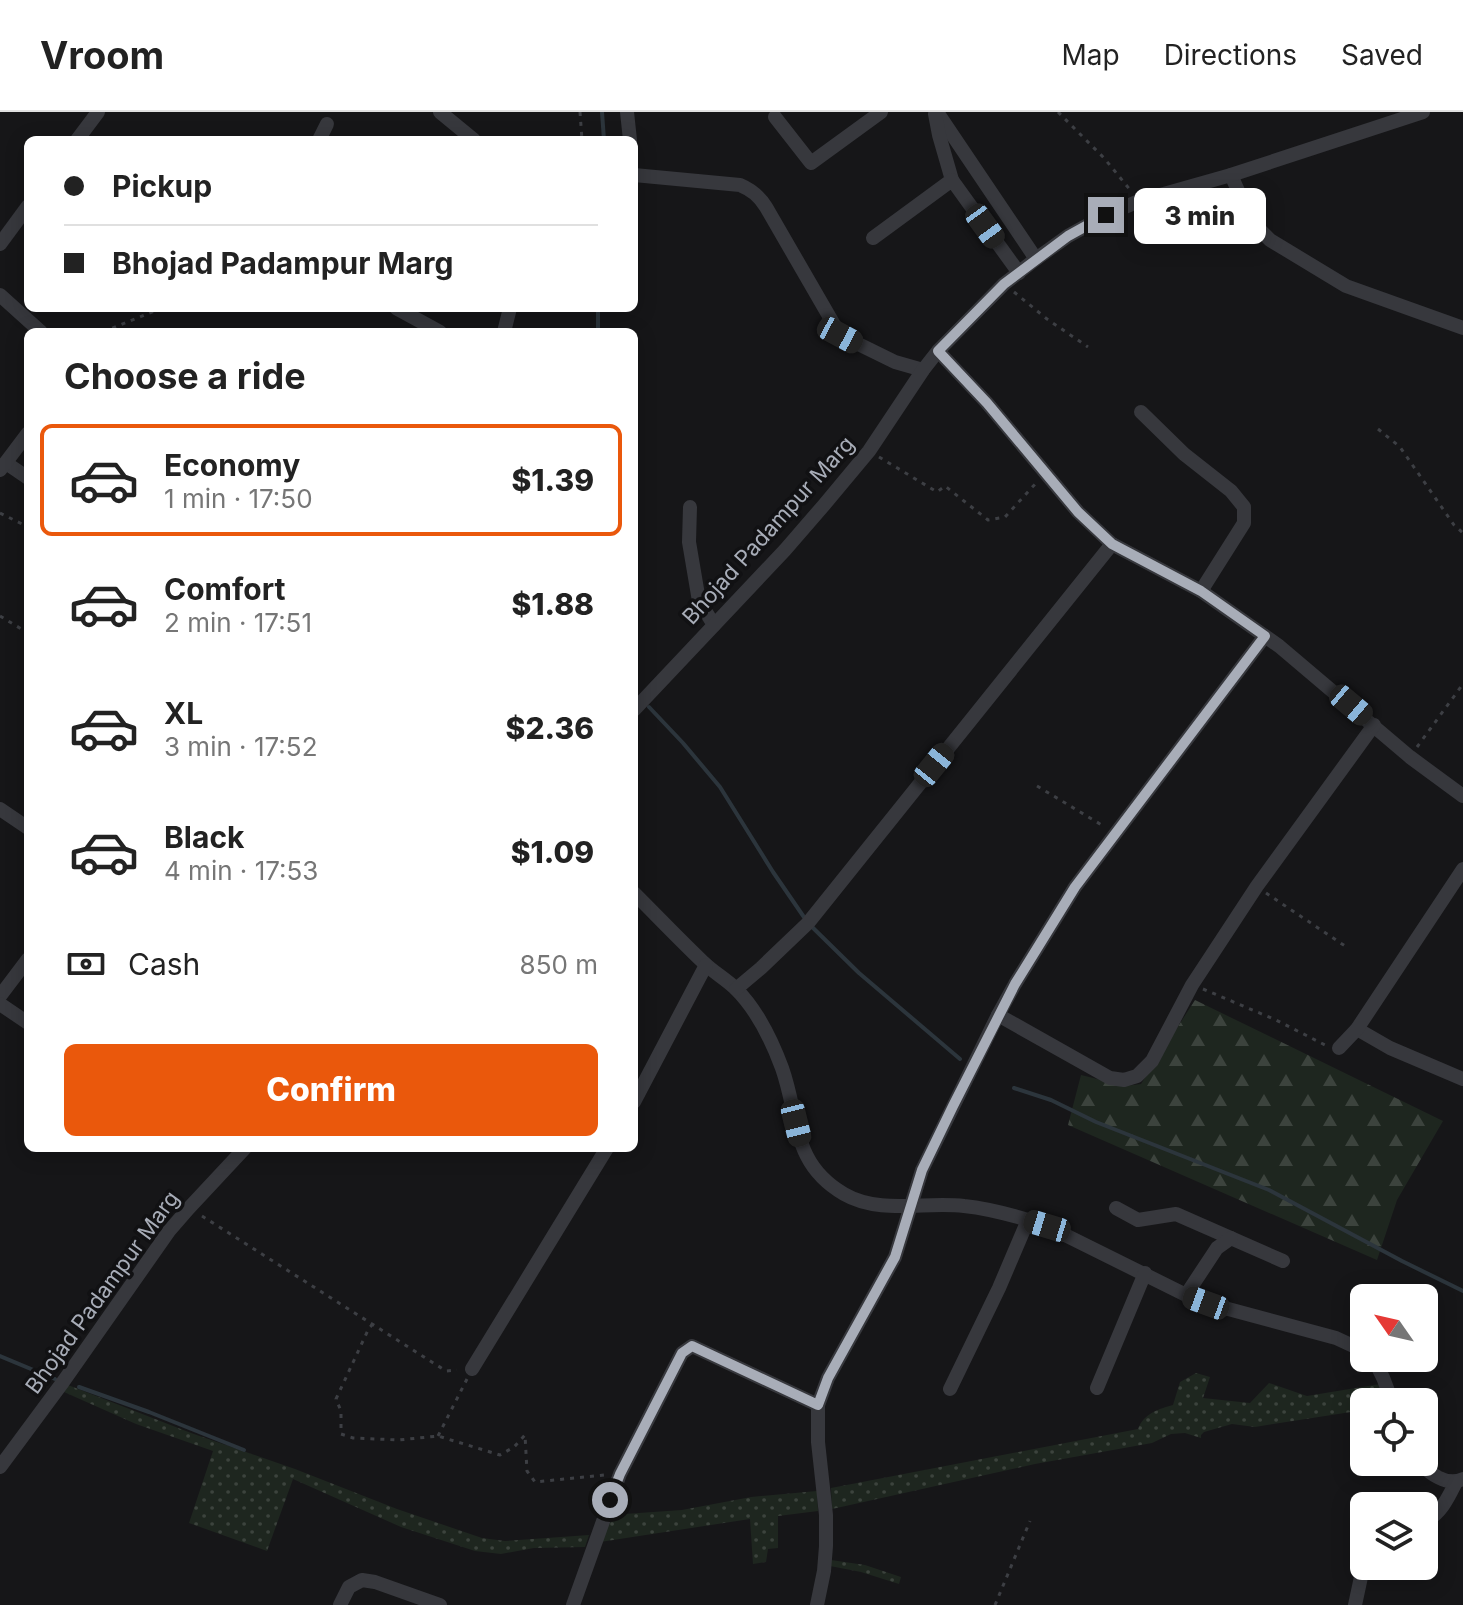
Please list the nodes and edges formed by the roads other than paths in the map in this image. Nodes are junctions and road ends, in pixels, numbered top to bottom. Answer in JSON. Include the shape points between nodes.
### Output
{"nodes":[{"id":1,"x":98,"y":112,"type":"edge"},
{"id":2,"x":440,"y":112,"type":"edge"},
{"id":3,"x":627,"y":112,"type":"edge"},
{"id":4,"x":881,"y":112,"type":"edge"},
{"id":5,"x":936,"y":112,"type":"edge"},
{"id":6,"x":1423,"y":112,"type":"edge"},
{"id":7,"x":775,"y":117,"type":"dead end"},
{"id":8,"x":327,"y":124,"type":"dead end"},
{"id":9,"x":80,"y":136,"type":"edge"},
{"id":10,"x":321,"y":136,"type":"edge"},
{"id":11,"x":469,"y":136,"type":"edge"},
{"id":12,"x":630,"y":136,"type":"edge"},
{"id":13,"x":638,"y":175,"type":"edge"},
{"id":14,"x":1231,"y":175,"type":"junction"},
{"id":15,"x":952,"y":180,"type":"junction"},
{"id":16,"x":24,"y":211,"type":"edge"},
{"id":17,"x":873,"y":238,"type":"dead end"},
{"id":18,"x":0,"y":244,"type":"edge"},
{"id":19,"x":1036,"y":259,"type":"junction"},
{"id":20,"x":1019,"y":273,"type":"junction"},
{"id":21,"x":0,"y":295,"type":"edge"},
{"id":22,"x":403,"y":312,"type":"edge"},
{"id":23,"x":37,"y":328,"type":"edge"},
{"id":24,"x":433,"y":328,"type":"edge"},
{"id":25,"x":1463,"y":328,"type":"edge"},
{"id":26,"x":938,"y":351,"type":"junction"},
{"id":27,"x":923,"y":370,"type":"junction"},
{"id":28,"x":1141,"y":412,"type":"dead end"},
{"id":29,"x":24,"y":438,"type":"edge"},
{"id":30,"x":3,"y":466,"type":"edge"},
{"id":31,"x":24,"y":476,"type":"edge"},
{"id":32,"x":690,"y":507,"type":"dead end"},
{"id":33,"x":1112,"y":544,"type":"junction"},
{"id":34,"x":1201,"y":591,"type":"junction"},
{"id":35,"x":714,"y":625,"type":"junction"},
{"id":36,"x":1265,"y":636,"type":"junction"},
{"id":37,"x":638,"y":706,"type":"edge"},
{"id":38,"x":1374,"y":725,"type":"junction"},
{"id":39,"x":1463,"y":796,"type":"edge"},
{"id":40,"x":0,"y":809,"type":"edge"},
{"id":41,"x":24,"y":825,"type":"edge"},
{"id":42,"x":1463,"y":869,"type":"edge"},
{"id":43,"x":638,"y":897,"type":"edge"},
{"id":44,"x":24,"y":964,"type":"edge"},
{"id":45,"x":706,"y":965,"type":"junction"},
{"id":46,"x":736,"y":989,"type":"junction"},
{"id":47,"x":0,"y":996,"type":"edge"},
{"id":48,"x":0,"y":1004,"type":"edge"},
{"id":49,"x":998,"y":1015,"type":"junction"},
{"id":50,"x":24,"y":1020,"type":"edge"},
{"id":51,"x":1357,"y":1029,"type":"junction"},
{"id":52,"x":1339,"y":1048,"type":"road end"},
{"id":53,"x":1463,"y":1079,"type":"edge"},
{"id":54,"x":638,"y":1094,"type":"edge"},
{"id":55,"x":235,"y":1152,"type":"edge"},
{"id":56,"x":605,"y":1152,"type":"edge"},
{"id":57,"x":910,"y":1206,"type":"junction"},
{"id":58,"x":1116,"y":1208,"type":"dead end"},
{"id":59,"x":1028,"y":1220,"type":"junction"},
{"id":60,"x":1231,"y":1238,"type":"junction"},
{"id":61,"x":1283,"y":1261,"type":"dead end"},
{"id":62,"x":1145,"y":1273,"type":"junction"},
{"id":63,"x":1186,"y":1295,"type":"junction"},
{"id":64,"x":1350,"y":1344,"type":"edge"},
{"id":65,"x":472,"y":1369,"type":"road end"},
{"id":66,"x":1097,"y":1388,"type":"dead end"},
{"id":67,"x":950,"y":1389,"type":"dead end"},
{"id":68,"x":818,"y":1405,"type":"junction"},
{"id":69,"x":0,"y":1467,"type":"edge"},
{"id":70,"x":1436,"y":1476,"type":"edge"},
{"id":71,"x":1459,"y":1480,"type":"edge"},
{"id":72,"x":1438,"y":1511,"type":"edge"},
{"id":73,"x":1360,"y":1580,"type":"edge"},
{"id":74,"x":340,"y":1605,"type":"edge"},
{"id":75,"x":440,"y":1605,"type":"edge"},
{"id":76,"x":573,"y":1605,"type":"edge"},
{"id":77,"x":817,"y":1605,"type":"edge"},
{"id":78,"x":1355,"y":1605,"type":"edge"}],
"edges":[{"from":1,"to":9,"type":"street"},
{"from":2,"to":11,"type":"street"},
{"from":3,"to":12,"type":"street"},
{"from":4,"to":7,"type":"street","via":[[811,163]]},
{"from":5,"to":15,"type":"street"},
{"from":5,"to":19,"type":"street"},
{"from":6,"to":14,"type":"street","name":"Bhojad Padampur Marg"},
{"from":8,"to":10,"type":"street"},
{"from":13,"to":27,"type":"street","via":[[749,189],[766,207],[840,335]]},
{"from":14,"to":19,"type":"street","name":"Bhojad Padampur Marg","via":[[1106,215]]},
{"from":14,"to":25,"type":"street","via":[[1252,222],[1270,240],[1346,286]]},
{"from":15,"to":17,"type":"street"},
{"from":15,"to":20,"type":"street"},
{"from":16,"to":18,"type":"street"},
{"from":19,"to":20,"type":"street","name":"Bhojad Padampur Marg"},
{"from":20,"to":26,"type":"street","name":"Bhojad Padampur Marg"},
{"from":21,"to":23,"type":"street"},
{"from":22,"to":24,"type":"street"},
{"from":26,"to":27,"type":"street","name":"Bhojad Padampur Marg"},
{"from":26,"to":33,"type":"street"},
{"from":27,"to":35,"type":"street","name":"Bhojad Padampur Marg","via":[[869,451]]},
{"from":28,"to":34,"type":"street","via":[[1244,507],[1244,523]]},
{"from":29,"to":30,"type":"street"},
{"from":30,"to":31,"type":"street"},
{"from":32,"to":35,"type":"street","via":[[689,542],[699,601]]},
{"from":33,"to":34,"type":"street"},
{"from":33,"to":46,"type":"street","via":[[808,923]]},
{"from":34,"to":36,"type":"street"},
{"from":35,"to":37,"type":"street","name":"Bhojad Padampur Marg"},
{"from":36,"to":38,"type":"street"},
{"from":36,"to":49,"type":"street","via":[[1075,887]]},
{"from":38,"to":39,"type":"street"},
{"from":38,"to":49,"type":"street","via":[[1257,886],[1192,985],[1152,1061],[1137,1076],[1110,1078]]},
{"from":40,"to":41,"type":"street"},
{"from":42,"to":51,"type":"street"},
{"from":43,"to":45,"type":"street"},
{"from":44,"to":47,"type":"street"},
{"from":45,"to":46,"type":"street"},
{"from":45,"to":54,"type":"street"},
{"from":46,"to":57,"type":"street","via":[[753,1010],[782,1069],[803,1150],[815,1170],[846,1195]]},
{"from":48,"to":50,"type":"street"},
{"from":49,"to":57,"type":"street","via":[[922,1170]]},
{"from":51,"to":52,"type":"street"},
{"from":51,"to":53,"type":"street"},
{"from":55,"to":69,"type":"street","name":"Bhojad Padampur Marg","via":[[169,1231]]},
{"from":56,"to":65,"type":"street"},
{"from":57,"to":59,"type":"street","via":[[961,1205]]},
{"from":57,"to":68,"type":"street","via":[[895,1257]]},
{"from":58,"to":60,"type":"street","via":[[1138,1220],[1176,1214]]},
{"from":59,"to":62,"type":"street"},
{"from":59,"to":67,"type":"street"},
{"from":60,"to":61,"type":"street"},
{"from":60,"to":63,"type":"street","via":[[1217,1248]]},
{"from":62,"to":63,"type":"street"},
{"from":62,"to":66,"type":"street"},
{"from":63,"to":64,"type":"street"},
{"from":68,"to":76,"type":"street","via":[[692,1346],[682,1353],[620,1474]]},
{"from":68,"to":77,"type":"street","via":[[826,1546]]},
{"from":70,"to":71,"type":"street"},
{"from":71,"to":72,"type":"street"},
{"from":73,"to":78,"type":"street"},
{"from":74,"to":75,"type":"street","via":[[349,1587],[362,1580]]}]}
